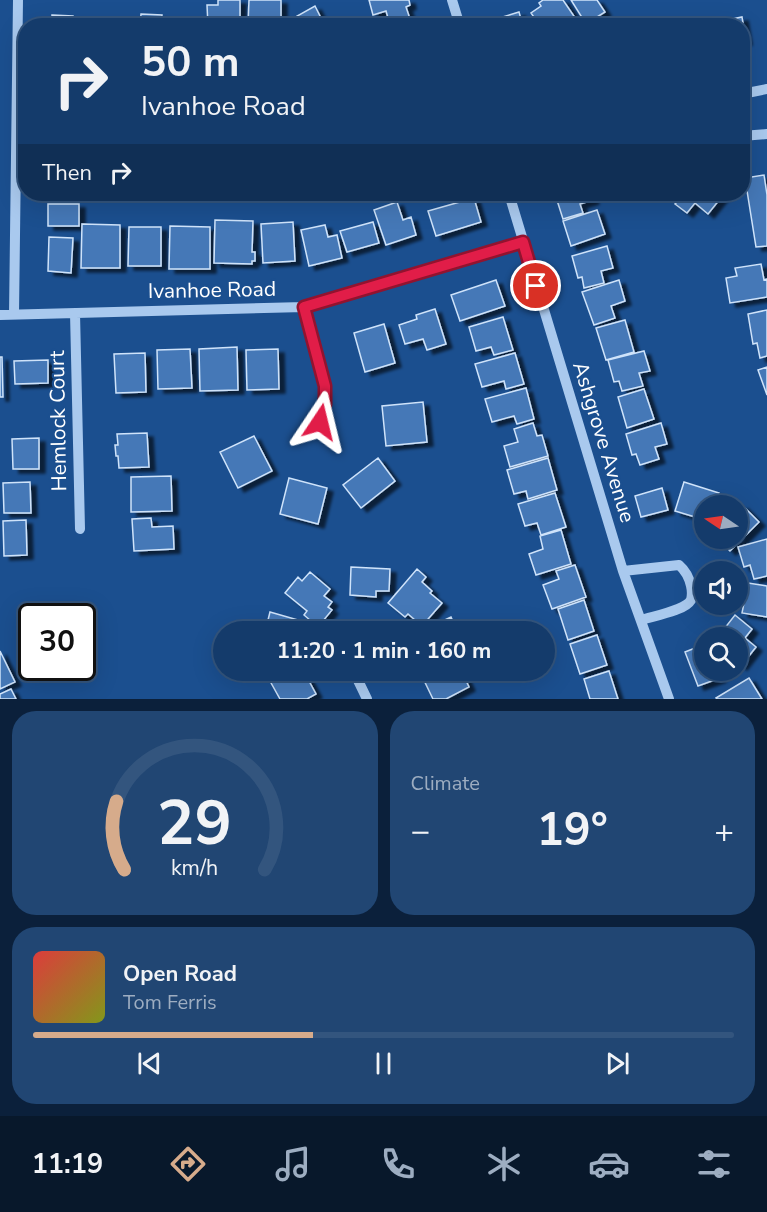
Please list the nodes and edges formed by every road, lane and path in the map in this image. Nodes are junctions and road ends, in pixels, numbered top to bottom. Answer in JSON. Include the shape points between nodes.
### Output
{"nodes":[{"id":1,"x":18,"y":0,"type":"edge"},
{"id":2,"x":452,"y":0,"type":"edge"},
{"id":3,"x":19,"y":18,"type":"edge"},
{"id":4,"x":458,"y":18,"type":"edge"},
{"id":5,"x":767,"y":89,"type":"edge"},
{"id":6,"x":750,"y":92,"type":"edge"},
{"id":7,"x":767,"y":134,"type":"edge"},
{"id":8,"x":750,"y":135,"type":"edge"},
{"id":9,"x":18,"y":187,"type":"edge"},
{"id":10,"x":511,"y":201,"type":"edge"},
{"id":11,"x":523,"y":242,"type":"junction"},
{"id":12,"x":304,"y":307,"type":"junction"},
{"id":13,"x":75,"y":313,"type":"junction"},
{"id":14,"x":14,"y":314,"type":"junction"},
{"id":15,"x":0,"y":315,"type":"edge"},
{"id":16,"x":320,"y":422,"type":"dead end"},
{"id":17,"x":80,"y":529,"type":"dead end"},
{"id":18,"x":623,"y":571,"type":"junction"},
{"id":19,"x":641,"y":620,"type":"junction"},
{"id":20,"x":358,"y":681,"type":"edge"},
{"id":21,"x":367,"y":699,"type":"edge"},
{"id":22,"x":669,"y":699,"type":"edge"}],
"edges":[{"from":1,"to":3,"type":"street"},
{"from":2,"to":4,"type":"street"},
{"from":5,"to":6,"type":"street"},
{"from":7,"to":8,"type":"street"},
{"from":9,"to":14,"type":"street"},
{"from":10,"to":11,"type":"street","name":"Ashgrove Avenue"},
{"from":11,"to":12,"type":"street","name":"Ivanhoe Road"},
{"from":11,"to":18,"type":"street","name":"Ashgrove Avenue"},
{"from":12,"to":13,"type":"street","name":"Ivanhoe Road"},
{"from":12,"to":16,"type":"street","via":[[325,386]]},
{"from":13,"to":14,"type":"street","name":"Ivanhoe Road"},
{"from":13,"to":17,"type":"street","name":"Hemlock Court"},
{"from":14,"to":15,"type":"street","name":"Ivanhoe Road"},
{"from":18,"to":19,"type":"street","name":"Ashgrove Avenue"},
{"from":18,"to":19,"type":"street","via":[[680,565],[689,578],[691,599],[684,607]]},
{"from":19,"to":22,"type":"street","name":"Ashgrove Avenue"},
{"from":20,"to":21,"type":"street"}]}
